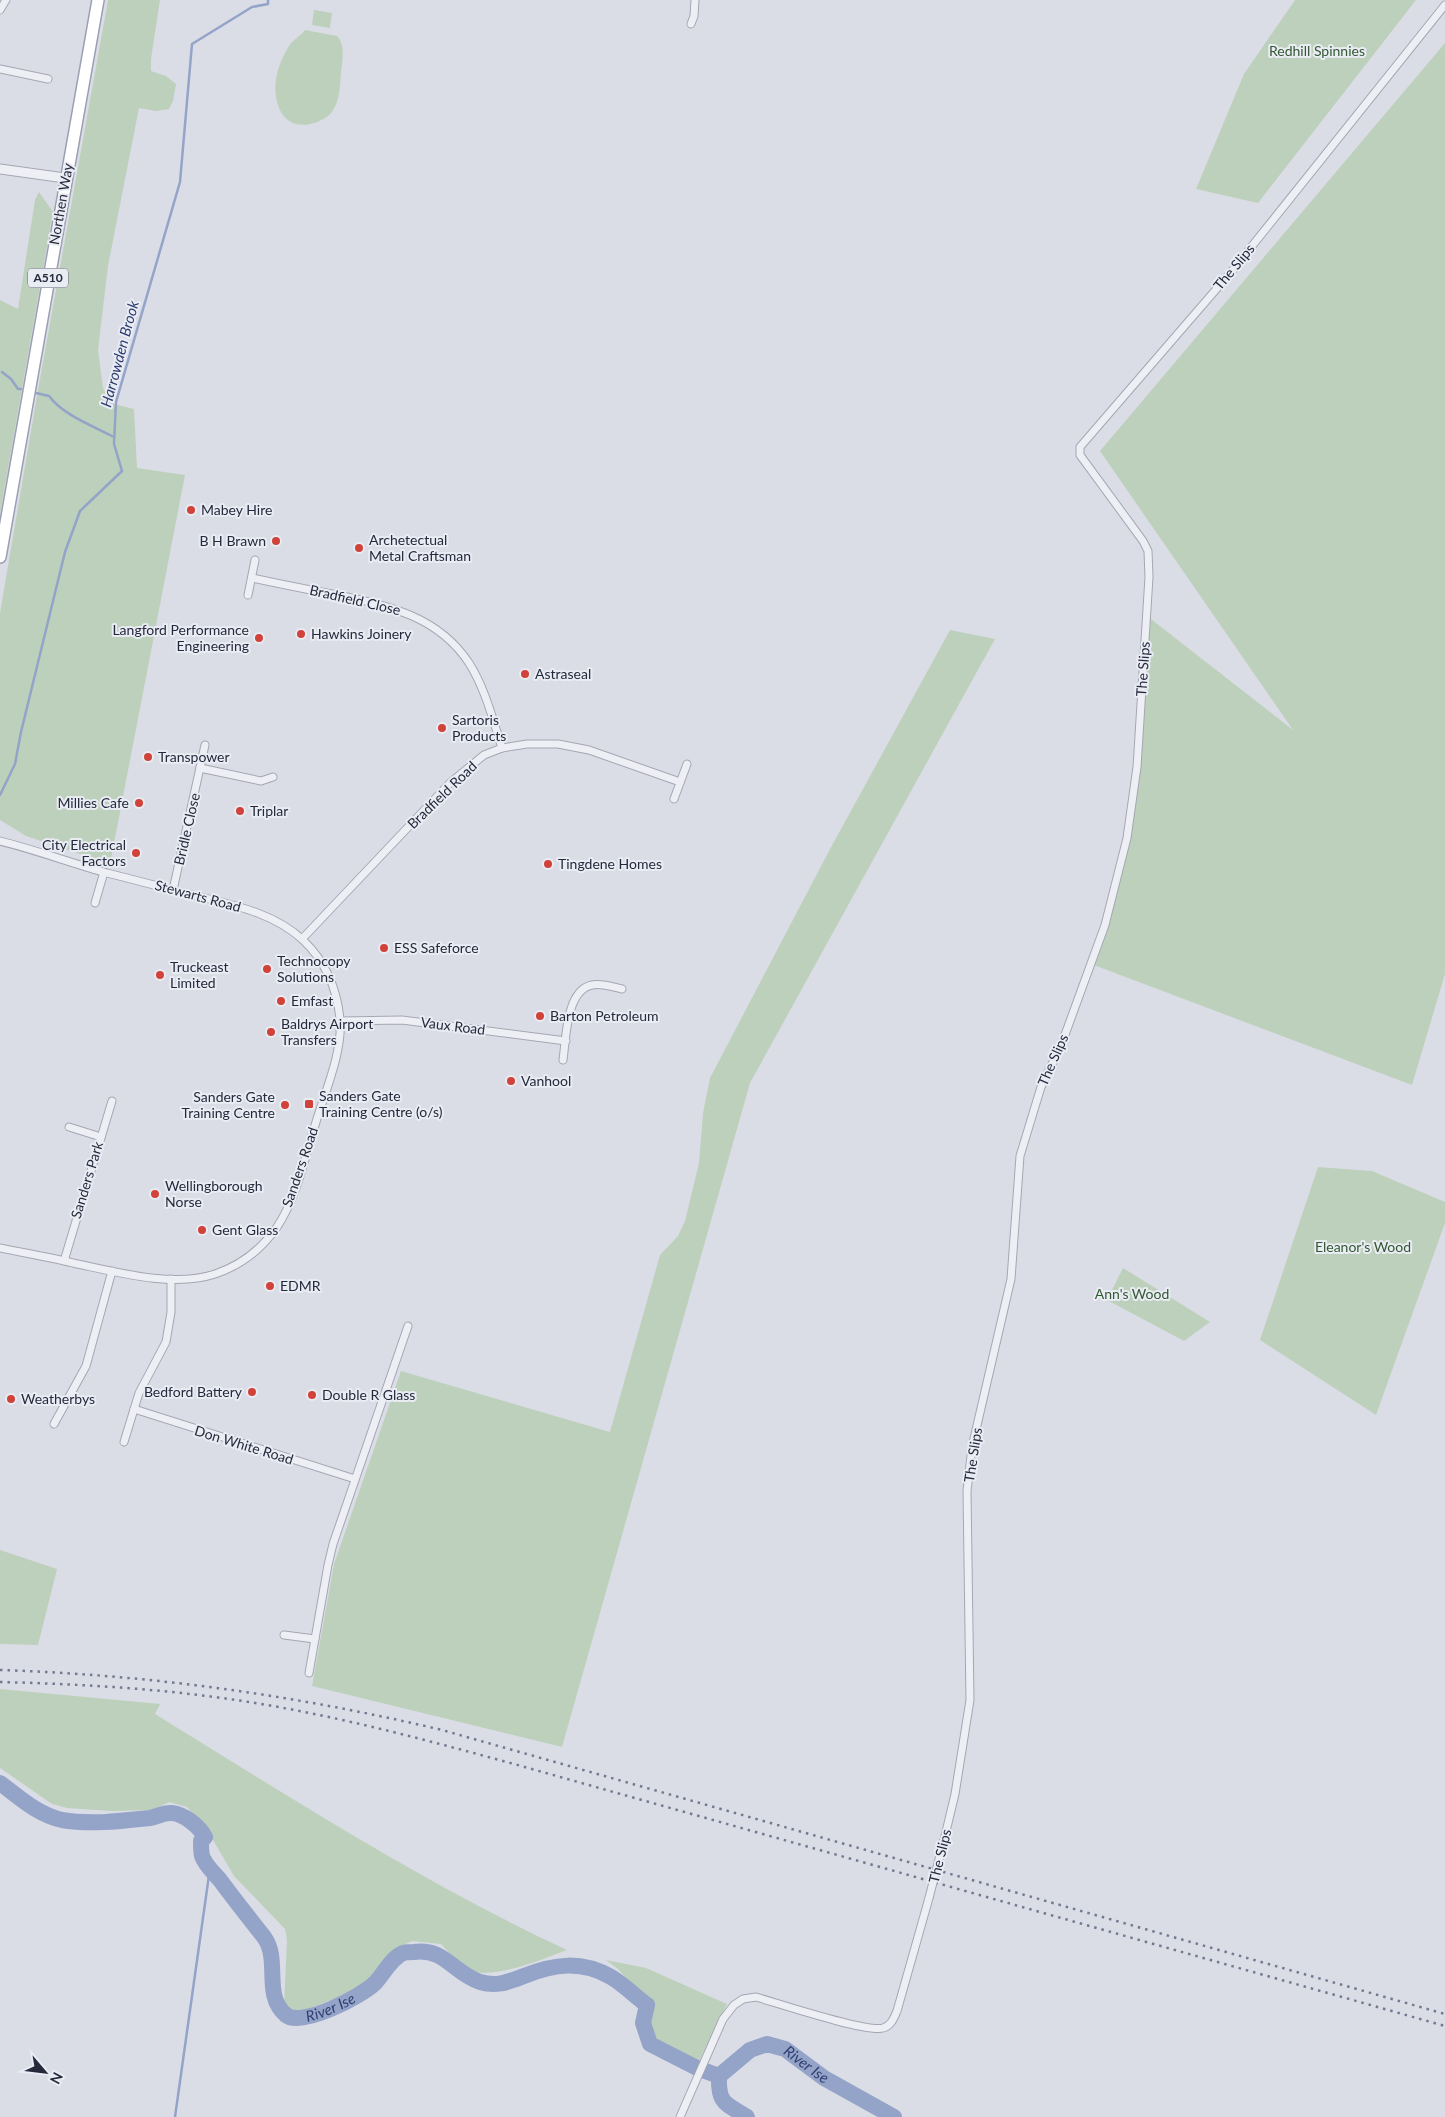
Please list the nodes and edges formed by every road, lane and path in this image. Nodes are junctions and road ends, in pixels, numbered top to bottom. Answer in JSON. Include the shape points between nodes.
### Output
{"nodes":[{"id":1,"x":6,"y":0,"type":"edge"},
{"id":2,"x":98,"y":0,"type":"edge"},
{"id":3,"x":695,"y":0,"type":"edge"},
{"id":4,"x":1445,"y":5,"type":"edge"},
{"id":5,"x":0,"y":10,"type":"edge"},
{"id":6,"x":691,"y":24,"type":"dead end"},
{"id":7,"x":0,"y":69,"type":"edge"},
{"id":8,"x":48,"y":79,"type":"dead end"},
{"id":9,"x":0,"y":169,"type":"edge"},
{"id":10,"x":65,"y":178,"type":"junction"},
{"id":11,"x":0,"y":557,"type":"edge"},
{"id":12,"x":255,"y":560,"type":"dead end"},
{"id":13,"x":252,"y":578,"type":"junction"},
{"id":14,"x":248,"y":595,"type":"dead end"},
{"id":15,"x":205,"y":744,"type":"dead end"},
{"id":16,"x":502,"y":748,"type":"junction"},
{"id":17,"x":687,"y":764,"type":"dead end"},
{"id":18,"x":200,"y":768,"type":"junction"},
{"id":19,"x":273,"y":777,"type":"dead end"},
{"id":20,"x":680,"y":782,"type":"junction"},
{"id":21,"x":674,"y":799,"type":"dead end"},
{"id":22,"x":0,"y":841,"type":"edge"},
{"id":23,"x":104,"y":872,"type":"junction"},
{"id":24,"x":173,"y":890,"type":"junction"},
{"id":25,"x":95,"y":904,"type":"dead end"},
{"id":26,"x":302,"y":939,"type":"junction"},
{"id":27,"x":622,"y":989,"type":"dead end"},
{"id":28,"x":340,"y":1020,"type":"junction"},
{"id":29,"x":566,"y":1040,"type":"junction"},
{"id":30,"x":563,"y":1060,"type":"dead end"},
{"id":31,"x":112,"y":1101,"type":"dead end"},
{"id":32,"x":68,"y":1127,"type":"dead end"},
{"id":33,"x":101,"y":1137,"type":"junction"},
{"id":34,"x":0,"y":1248,"type":"edge"},
{"id":35,"x":64,"y":1261,"type":"junction"},
{"id":36,"x":112,"y":1271,"type":"junction"},
{"id":37,"x":171,"y":1279,"type":"junction"},
{"id":38,"x":408,"y":1326,"type":"dead end"},
{"id":39,"x":134,"y":1410,"type":"junction"},
{"id":40,"x":54,"y":1424,"type":"dead end"},
{"id":41,"x":124,"y":1442,"type":"dead end"},
{"id":42,"x":355,"y":1479,"type":"junction"},
{"id":43,"x":284,"y":1635,"type":"dead end"},
{"id":44,"x":315,"y":1639,"type":"junction"},
{"id":45,"x":309,"y":1673,"type":"dead end"},
{"id":46,"x":680,"y":2117,"type":"edge"}],
"edges":[{"from":1,"to":5,"type":"street"},
{"from":2,"to":10,"type":"main road","name":"Northen Way","number":"A510"},
{"from":3,"to":6,"type":"street"},
{"from":4,"to":46,"type":"street","name":"The Slips","bridge":true,"via":[[1232,271],[1080,447],[1080,455],[1148,551],[1150,577],[1137,767],[1127,838],[1105,925],[1062,1043],[1041,1087],[1020,1156],[1011,1279],[972,1447],[967,1491],[970,1700],[944,1840],[892,2022],[882,2028],[862,2027],[756,1997],[743,1999],[723,2019]]},
{"from":7,"to":8,"type":"street"},
{"from":9,"to":10,"type":"street"},
{"from":10,"to":11,"type":"main road","name":"Northen Way","number":"A510"},
{"from":12,"to":13,"type":"street"},
{"from":13,"to":14,"type":"street"},
{"from":13,"to":16,"type":"street","name":"Bradfield Close","via":[[393,607],[432,625],[451,640],[470,664]]},
{"from":15,"to":18,"type":"street","name":"Bridle Close"},
{"from":16,"to":20,"type":"street","name":"Bradfield Road","via":[[527,744],[571,746]]},
{"from":16,"to":26,"type":"street","name":"Bradfield Road","via":[[484,755],[450,783]]},
{"from":17,"to":20,"type":"street"},
{"from":18,"to":19,"type":"street","via":[[261,780]]},
{"from":18,"to":24,"type":"street","name":"Bridle Close"},
{"from":20,"to":21,"type":"street"},
{"from":22,"to":23,"type":"street","name":"Stewarts Road"},
{"from":23,"to":24,"type":"street","name":"Stewarts Road"},
{"from":23,"to":25,"type":"street"},
{"from":24,"to":26,"type":"street","name":"Stewarts Road","via":[[262,914]]},
{"from":26,"to":28,"type":"street","name":"Stewarts Road","via":[[328,974]]},
{"from":27,"to":29,"type":"street","via":[[598,984],[580,991],[570,1012]]},
{"from":28,"to":29,"type":"street","name":"Vaux Road","via":[[402,1020]]},
{"from":28,"to":37,"type":"street","name":"Sanders Road","via":[[338,1048],[331,1073],[291,1198],[277,1227],[256,1252],[230,1268],[205,1277]]},
{"from":29,"to":30,"type":"street"},
{"from":31,"to":33,"type":"street","name":"Sanders Park"},
{"from":32,"to":33,"type":"street"},
{"from":33,"to":35,"type":"street","name":"Sanders Park"},
{"from":34,"to":35,"type":"street","name":"Sanders Road"},
{"from":35,"to":36,"type":"street","name":"Sanders Road"},
{"from":36,"to":37,"type":"street","name":"Sanders Road"},
{"from":36,"to":40,"type":"street","via":[[86,1366]]},
{"from":37,"to":39,"type":"street","via":[[171,1312],[166,1342],[139,1393]]},
{"from":38,"to":42,"type":"street"},
{"from":39,"to":41,"type":"street"},
{"from":39,"to":42,"type":"street","name":"Don White Road"},
{"from":42,"to":44,"type":"street","via":[[328,1566]]},
{"from":43,"to":44,"type":"street"},
{"from":44,"to":45,"type":"street"}]}
